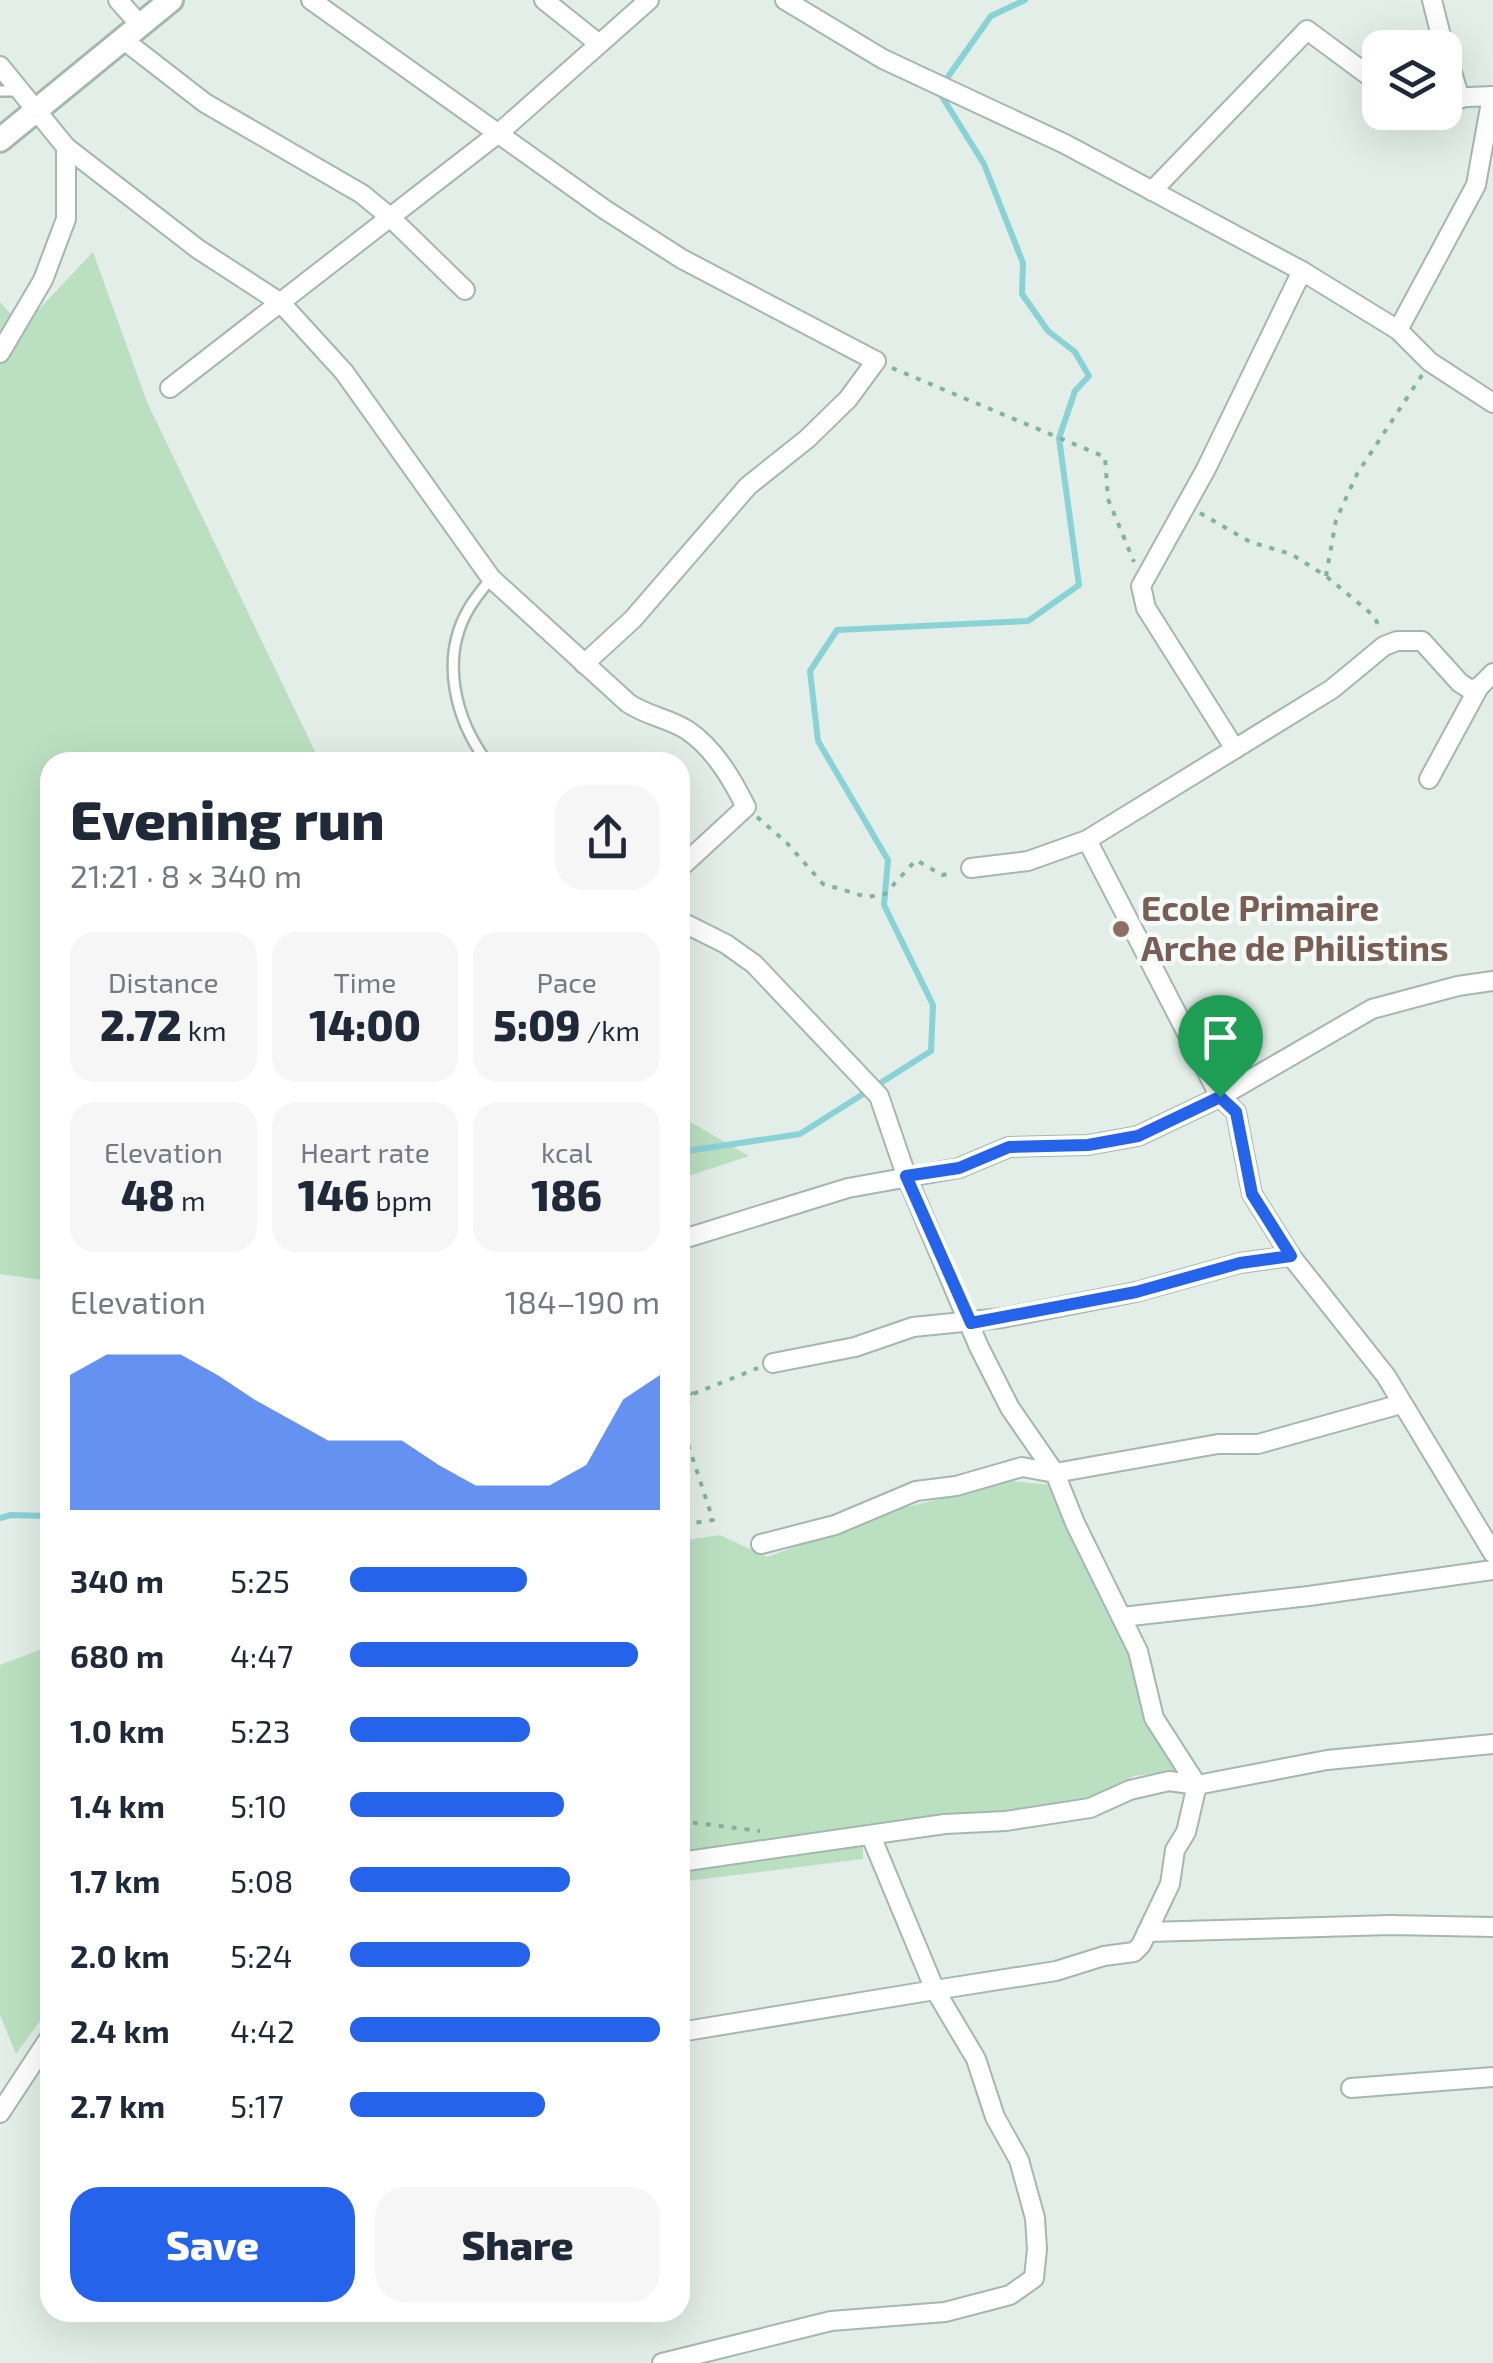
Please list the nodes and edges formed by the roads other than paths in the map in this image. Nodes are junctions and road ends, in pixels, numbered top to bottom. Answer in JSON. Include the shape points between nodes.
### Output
{"nodes":[{"id":1,"x":118,"y":0,"type":"edge"},
{"id":2,"x":171,"y":0,"type":"edge"},
{"id":3,"x":311,"y":0,"type":"edge"},
{"id":4,"x":544,"y":0,"type":"edge"},
{"id":5,"x":649,"y":0,"type":"edge"},
{"id":6,"x":785,"y":0,"type":"edge"},
{"id":7,"x":1432,"y":0,"type":"edge"},
{"id":8,"x":1440,"y":30,"type":"edge"},
{"id":9,"x":133,"y":34,"type":"junction"},
{"id":10,"x":598,"y":43,"type":"junction"},
{"id":11,"x":0,"y":66,"type":"edge"},
{"id":12,"x":1362,"y":71,"type":"edge"},
{"id":13,"x":0,"y":91,"type":"edge"},
{"id":14,"x":1492,"y":96,"type":"edge"},
{"id":15,"x":1462,"y":98,"type":"edge"},
{"id":16,"x":30,"y":99,"type":"junction"},
{"id":17,"x":500,"y":132,"type":"junction"},
{"id":18,"x":0,"y":140,"type":"edge"},
{"id":19,"x":66,"y":147,"type":"junction"},
{"id":20,"x":1152,"y":191,"type":"junction"},
{"id":21,"x":391,"y":218,"type":"junction"},
{"id":22,"x":1302,"y":271,"type":"junction"},
{"id":23,"x":465,"y":290,"type":"dead end"},
{"id":24,"x":282,"y":303,"type":"junction"},
{"id":25,"x":1398,"y":330,"type":"junction"},
{"id":26,"x":0,"y":354,"type":"edge"},
{"id":27,"x":170,"y":388,"type":"dead end"},
{"id":28,"x":1493,"y":403,"type":"edge"},
{"id":29,"x":491,"y":578,"type":"junction"},
{"id":30,"x":584,"y":664,"type":"junction"},
{"id":31,"x":1493,"y":673,"type":"edge"},
{"id":32,"x":1479,"y":688,"type":"junction"},
{"id":33,"x":1235,"y":749,"type":"junction"},
{"id":34,"x":479,"y":752,"type":"edge"},
{"id":35,"x":1429,"y":779,"type":"dead end"},
{"id":36,"x":1087,"y":840,"type":"junction"},
{"id":37,"x":690,"y":859,"type":"edge"},
{"id":38,"x":971,"y":868,"type":"road end"},
{"id":39,"x":690,"y":926,"type":"edge"},
{"id":40,"x":1493,"y":981,"type":"edge"},
{"id":41,"x":1220,"y":1097,"type":"junction"},
{"id":42,"x":906,"y":1176,"type":"junction"},
{"id":43,"x":690,"y":1237,"type":"edge"},
{"id":44,"x":1291,"y":1256,"type":"junction"},
{"id":45,"x":971,"y":1323,"type":"junction"},
{"id":46,"x":773,"y":1364,"type":"road end"},
{"id":47,"x":1401,"y":1404,"type":"junction"},
{"id":48,"x":1055,"y":1473,"type":"junction"},
{"id":49,"x":761,"y":1544,"type":"dead end"},
{"id":50,"x":1493,"y":1553,"type":"edge"},
{"id":51,"x":1493,"y":1570,"type":"edge"},
{"id":52,"x":1122,"y":1617,"type":"junction"},
{"id":53,"x":1493,"y":1744,"type":"edge"},
{"id":54,"x":1197,"y":1785,"type":"junction"},
{"id":55,"x":871,"y":1836,"type":"junction"},
{"id":56,"x":690,"y":1861,"type":"edge"},
{"id":57,"x":1493,"y":1927,"type":"edge"},
{"id":58,"x":1148,"y":1932,"type":"junction"},
{"id":59,"x":935,"y":1990,"type":"junction"},
{"id":60,"x":690,"y":2030,"type":"edge"},
{"id":61,"x":40,"y":2052,"type":"edge"},
{"id":62,"x":1493,"y":2078,"type":"edge"},
{"id":63,"x":1351,"y":2088,"type":"dead end"},
{"id":64,"x":0,"y":2113,"type":"edge"},
{"id":65,"x":747,"y":2343,"type":"junction"},
{"id":66,"x":662,"y":2363,"type":"edge"},
{"id":67,"x":757,"y":2363,"type":"edge"}],
"edges":[{"from":1,"to":9,"type":"street"},
{"from":2,"to":9,"type":"street"},
{"from":3,"to":17,"type":"street"},
{"from":4,"to":10,"type":"street"},
{"from":5,"to":10,"type":"street"},
{"from":6,"to":20,"type":"street","via":[[884,58]]},
{"from":7,"to":8,"type":"street"},
{"from":9,"to":16,"type":"street"},
{"from":9,"to":21,"type":"street","via":[[204,103],[362,194]]},
{"from":10,"to":17,"type":"street"},
{"from":11,"to":16,"type":"street"},
{"from":12,"to":20,"type":"street","via":[[1307,30]]},
{"from":13,"to":16,"type":"lane"},
{"from":14,"to":15,"type":"street"},
{"from":14,"to":25,"type":"street","via":[[1476,185]]},
{"from":16,"to":18,"type":"street"},
{"from":16,"to":19,"type":"street"},
{"from":17,"to":21,"type":"street"},
{"from":17,"to":30,"type":"street","via":[[682,259],[876,361],[848,399],[748,486],[633,620]]},
{"from":19,"to":24,"type":"street","via":[[198,249]]},
{"from":19,"to":26,"type":"street","via":[[66,219],[43,280]]},
{"from":20,"to":22,"type":"street"},
{"from":21,"to":23,"type":"street"},
{"from":21,"to":24,"type":"street"},
{"from":22,"to":25,"type":"street"},
{"from":22,"to":33,"type":"street","via":[[1142,586],[1146,608]]},
{"from":24,"to":27,"type":"street"},
{"from":24,"to":29,"type":"street","via":[[344,372]]},
{"from":25,"to":28,"type":"street","via":[[1430,362]]},
{"from":29,"to":30,"type":"street"},
{"from":29,"to":34,"type":"lane","via":[[454,642],[456,704]]},
{"from":30,"to":37,"type":"street","via":[[645,715],[690,732],[727,770],[746,807]]},
{"from":31,"to":32,"type":"street"},
{"from":32,"to":33,"type":"street","via":[[1460,683],[1422,641],[1398,640]]},
{"from":32,"to":35,"type":"street"},
{"from":33,"to":36,"type":"street"},
{"from":36,"to":38,"type":"street","via":[[1028,861]]},
{"from":36,"to":41,"type":"street"},
{"from":39,"to":42,"type":"street","via":[[754,964],[862,1075],[879,1096]]},
{"from":40,"to":41,"type":"street","via":[[1372,1008]]},
{"from":41,"to":42,"type":"street","via":[[1138,1136],[1009,1147],[959,1168]]},
{"from":41,"to":44,"type":"street","via":[[1236,1112],[1252,1194]]},
{"from":42,"to":43,"type":"street"},
{"from":42,"to":45,"type":"street"},
{"from":44,"to":45,"type":"street"},
{"from":44,"to":47,"type":"street"},
{"from":45,"to":46,"type":"street","via":[[914,1327]]},
{"from":45,"to":48,"type":"street","via":[[1010,1408]]},
{"from":47,"to":48,"type":"street","via":[[1258,1444],[1218,1444]]},
{"from":47,"to":50,"type":"street"},
{"from":48,"to":49,"type":"street","via":[[1022,1467],[916,1491],[834,1525]]},
{"from":48,"to":52,"type":"street"},
{"from":51,"to":52,"type":"street"},
{"from":52,"to":54,"type":"street","via":[[1138,1650],[1154,1718]]},
{"from":53,"to":54,"type":"street","via":[[1327,1760]]},
{"from":54,"to":55,"type":"street","via":[[1169,1781],[1090,1808]]},
{"from":54,"to":58,"type":"street","via":[[1170,1884]]},
{"from":55,"to":56,"type":"street"},
{"from":55,"to":59,"type":"street"},
{"from":57,"to":58,"type":"street"},
{"from":58,"to":59,"type":"street","via":[[1134,1952]]},
{"from":59,"to":60,"type":"street"},
{"from":59,"to":65,"type":"street","via":[[976,2059],[995,2117],[1019,2160],[1034,2218],[1034,2278],[1010,2295],[945,2312],[831,2321]]},
{"from":61,"to":64,"type":"street"},
{"from":62,"to":63,"type":"street"},
{"from":65,"to":66,"type":"street"},
{"from":65,"to":67,"type":"street"}]}
